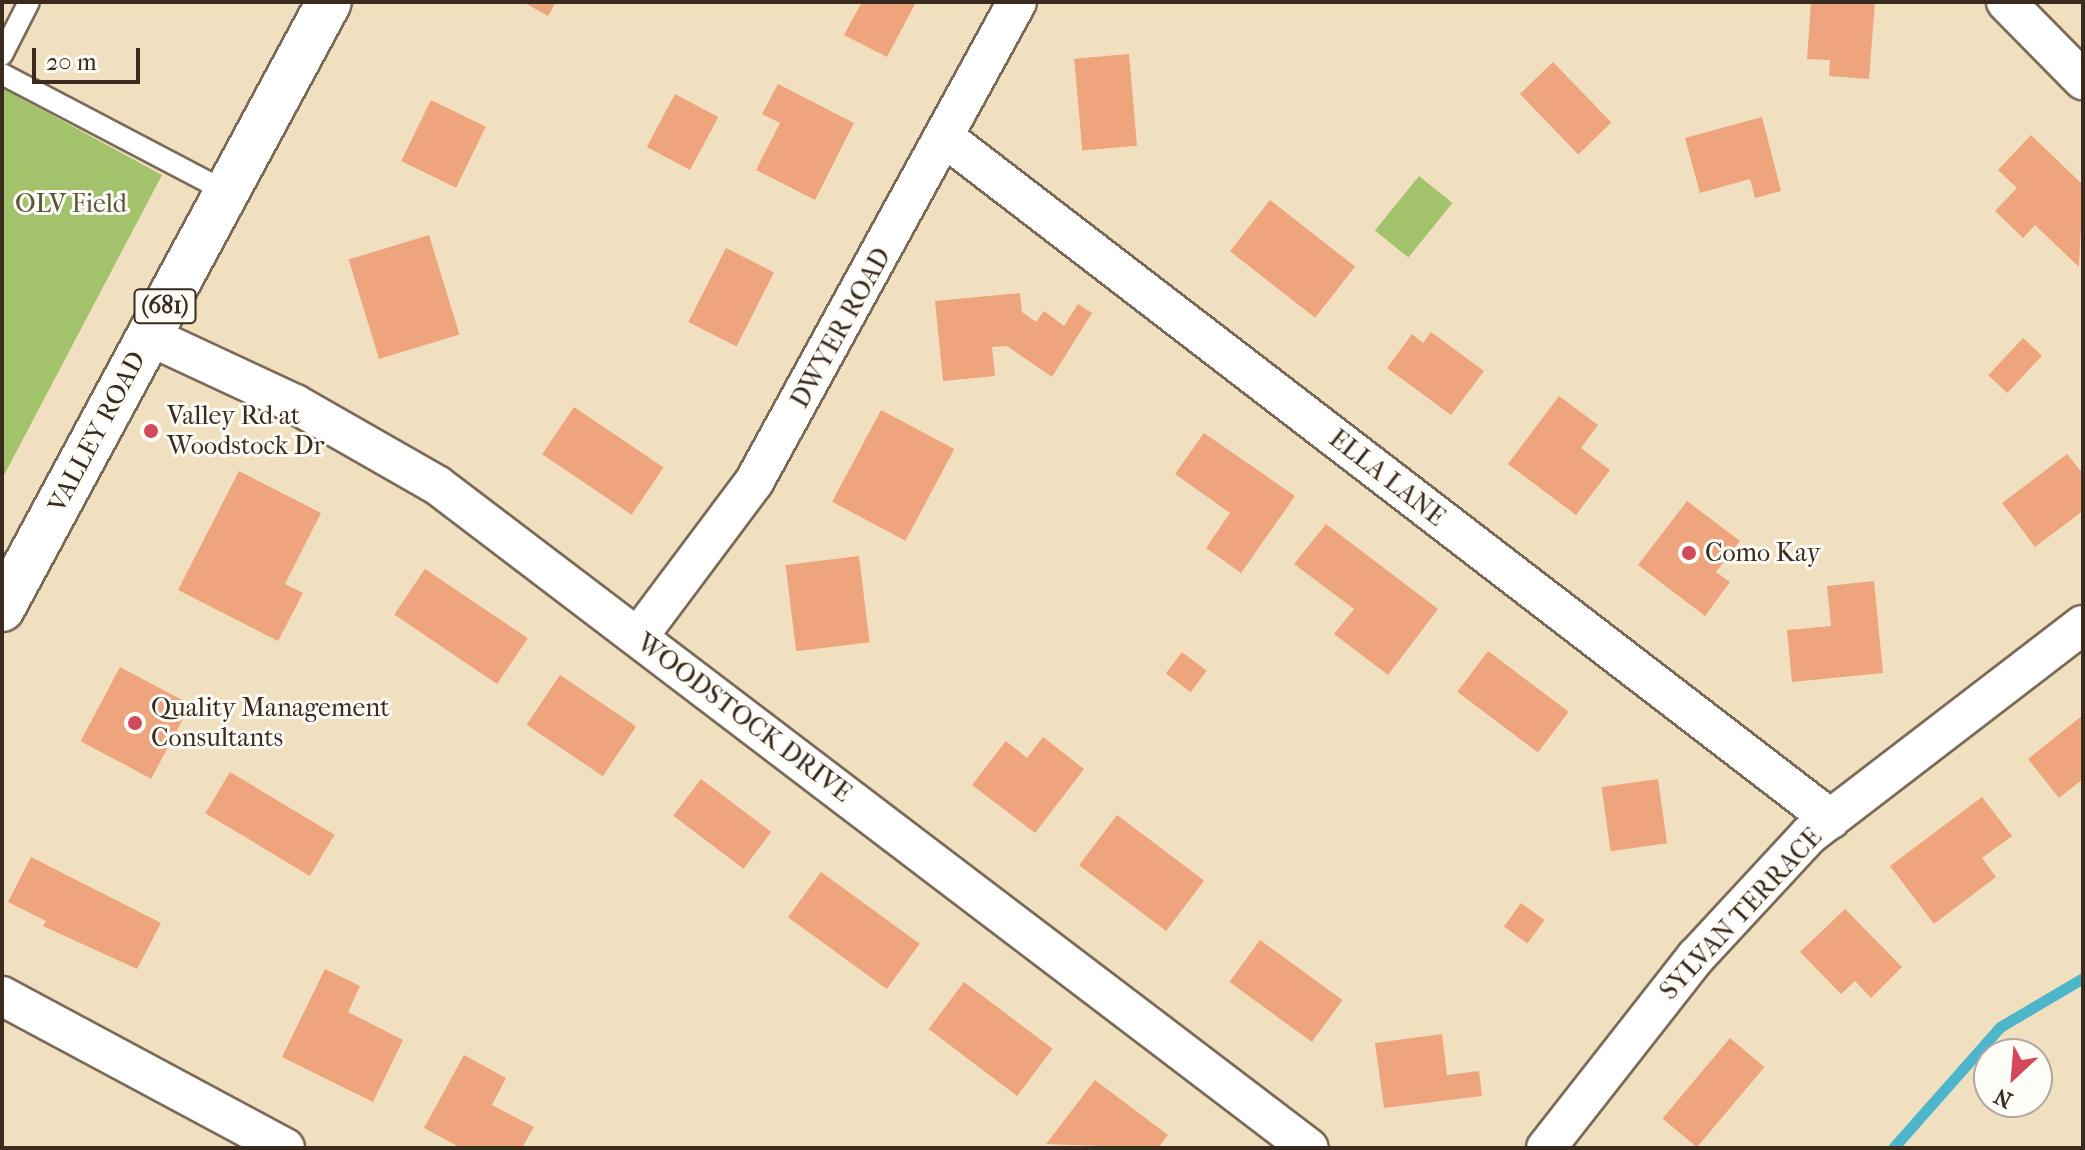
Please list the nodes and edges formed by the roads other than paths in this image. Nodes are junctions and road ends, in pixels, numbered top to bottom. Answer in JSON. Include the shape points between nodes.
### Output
{"nodes":[{"id":1,"x":29,"y":2,"type":"edge"},
{"id":2,"x":329,"y":2,"type":"edge"},
{"id":3,"x":1017,"y":2,"type":"edge"},
{"id":4,"x":2006,"y":2,"type":"edge"},
{"id":5,"x":2,"y":55,"type":"edge"},
{"id":6,"x":2,"y":74,"type":"edge"},
{"id":7,"x":2083,"y":80,"type":"edge"},
{"id":8,"x":944,"y":137,"type":"junction"},
{"id":9,"x":227,"y":192,"type":"junction"},
{"id":10,"x":149,"y":336,"type":"junction"},
{"id":11,"x":2,"y":609,"type":"edge"},
{"id":12,"x":2083,"y":625,"type":"edge"},
{"id":13,"x":638,"y":637,"type":"junction"},
{"id":14,"x":1831,"y":819,"type":"junction"},
{"id":15,"x":2,"y":996,"type":"edge"},
{"id":16,"x":285,"y":1148,"type":"edge"},
{"id":17,"x":1309,"y":1148,"type":"edge"},
{"id":18,"x":1546,"y":1148,"type":"edge"}],
"edges":[{"from":1,"to":5,"type":"lane"},
{"from":2,"to":9,"type":"main road","name":"VALLEY ROAD","number":"(681)"},
{"from":3,"to":8,"type":"street","name":"DWYER ROAD"},
{"from":4,"to":7,"type":"street"},
{"from":6,"to":9,"type":"lane"},
{"from":8,"to":13,"type":"street","name":"DWYER ROAD","via":[[754,482]]},
{"from":8,"to":14,"type":"street","name":"ELLA LANE"},
{"from":9,"to":10,"type":"main road","name":"VALLEY ROAD","number":"(681)"},
{"from":10,"to":11,"type":"main road","name":"VALLEY ROAD","number":"(681)"},
{"from":10,"to":13,"type":"street","name":"WOODSTOCK DRIVE","via":[[295,404],[437,485]]},
{"from":12,"to":14,"type":"street","name":"SYLVAN TERRACE"},
{"from":13,"to":17,"type":"street","name":"WOODSTOCK DRIVE"},
{"from":14,"to":18,"type":"street","name":"SYLVAN TERRACE","via":[[1696,957]]},
{"from":15,"to":16,"type":"street"}]}
